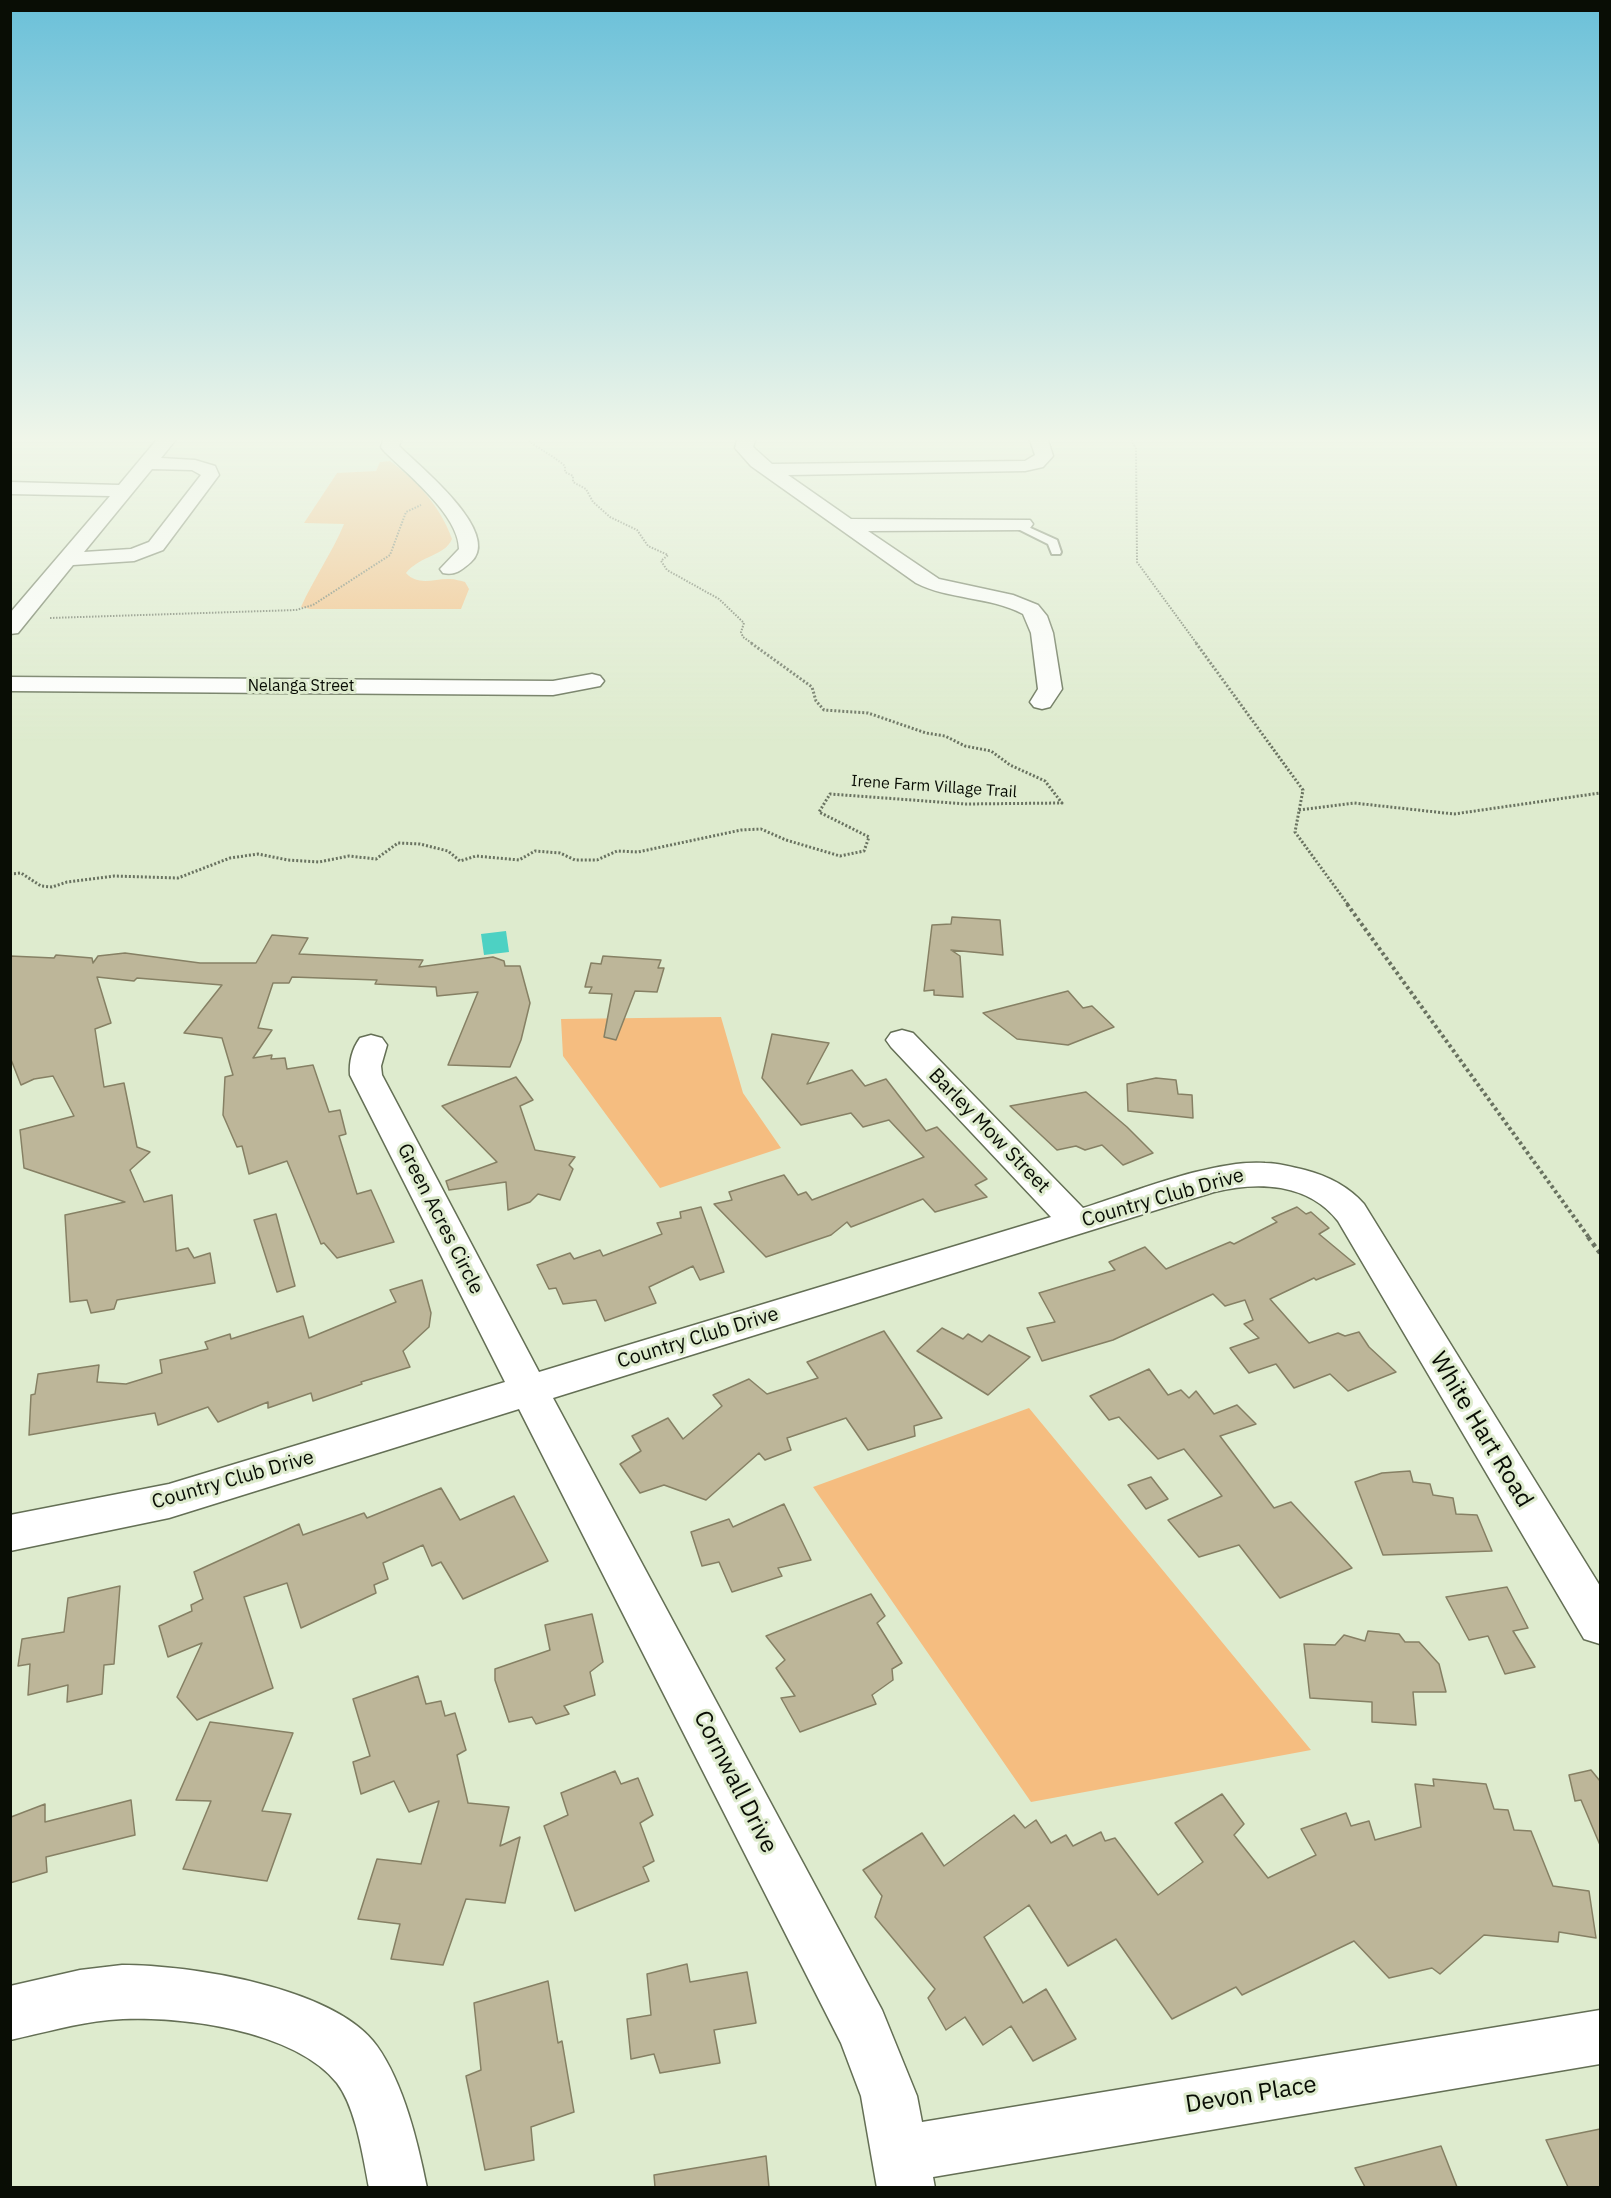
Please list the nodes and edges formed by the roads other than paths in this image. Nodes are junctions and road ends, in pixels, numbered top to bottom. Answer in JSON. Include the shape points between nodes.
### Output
{"nodes":[{"id":1,"x":85,"y":540,"type":"edge"},
{"id":2,"x":161,"y":540,"type":"edge"},
{"id":3,"x":466,"y":540,"type":"edge"},
{"id":4,"x":867,"y":540,"type":"edge"},
{"id":5,"x":1048,"y":540,"type":"edge"},
{"id":6,"x":1056,"y":552,"type":"dead end"},
{"id":7,"x":69,"y":559,"type":"junction"},
{"id":8,"x":450,"y":569,"type":"dead end"},
{"id":9,"x":13,"y":624,"type":"edge"},
{"id":10,"x":592,"y":681,"type":"dead end"},
{"id":11,"x":10,"y":684,"type":"edge"},
{"id":12,"x":1042,"y":702,"type":"dead end"},
{"id":13,"x":902,"y":1040,"type":"dead end"},
{"id":14,"x":371,"y":1045,"type":"dead end"},
{"id":15,"x":1076,"y":1222,"type":"junction"},
{"id":16,"x":1364,"y":1234,"type":"joint"},
{"id":17,"x":530,"y":1390,"type":"junction"},
{"id":18,"x":10,"y":1533,"type":"edge"},
{"id":19,"x":1600,"y":1624,"type":"edge"},
{"id":20,"x":10,"y":2013,"type":"edge"},
{"id":21,"x":1600,"y":2037,"type":"edge"},
{"id":22,"x":904,"y":2171,"type":"edge"},
{"id":23,"x":398,"y":2187,"type":"edge"}],
"edges":[{"from":1,"to":7,"type":"street"},
{"from":2,"to":7,"type":"street","via":[[156,546],[134,555]]},
{"from":3,"to":8,"type":"street","via":[[469,549],[466,556]]},
{"from":4,"to":12,"type":"street","via":[[930,583],[1032,609],[1040,628],[1050,689]]},
{"from":5,"to":6,"type":"lane"},
{"from":7,"to":9,"type":"street"},
{"from":10,"to":11,"type":"street","name":"Nelanga Street","via":[[553,688]]},
{"from":13,"to":15,"type":"street","name":"Barley Mow Street"},
{"from":14,"to":17,"type":"street","name":"Green Acres Circle","via":[[366,1075]]},
{"from":15,"to":16,"type":"street","name":"Country Club Drive","via":[[1227,1176],[1263,1172],[1293,1178],[1330,1193],[1348,1208]]},
{"from":15,"to":17,"type":"street","name":"Country Club Drive"},
{"from":16,"to":19,"type":"street","name":"White Hart Road"},
{"from":17,"to":18,"type":"street","name":"Country Club Drive","via":[[169,1501]]},
{"from":17,"to":22,"type":"street","name":"Cornwall Drive","via":[[863,2029],[889,2096]]},
{"from":20,"to":23,"type":"street","via":[[92,1995],[150,1992],[201,1998],[302,2024],[334,2042],[358,2065],[389,2146]]},
{"from":21,"to":22,"type":"street","name":"Devon Place"}]}
